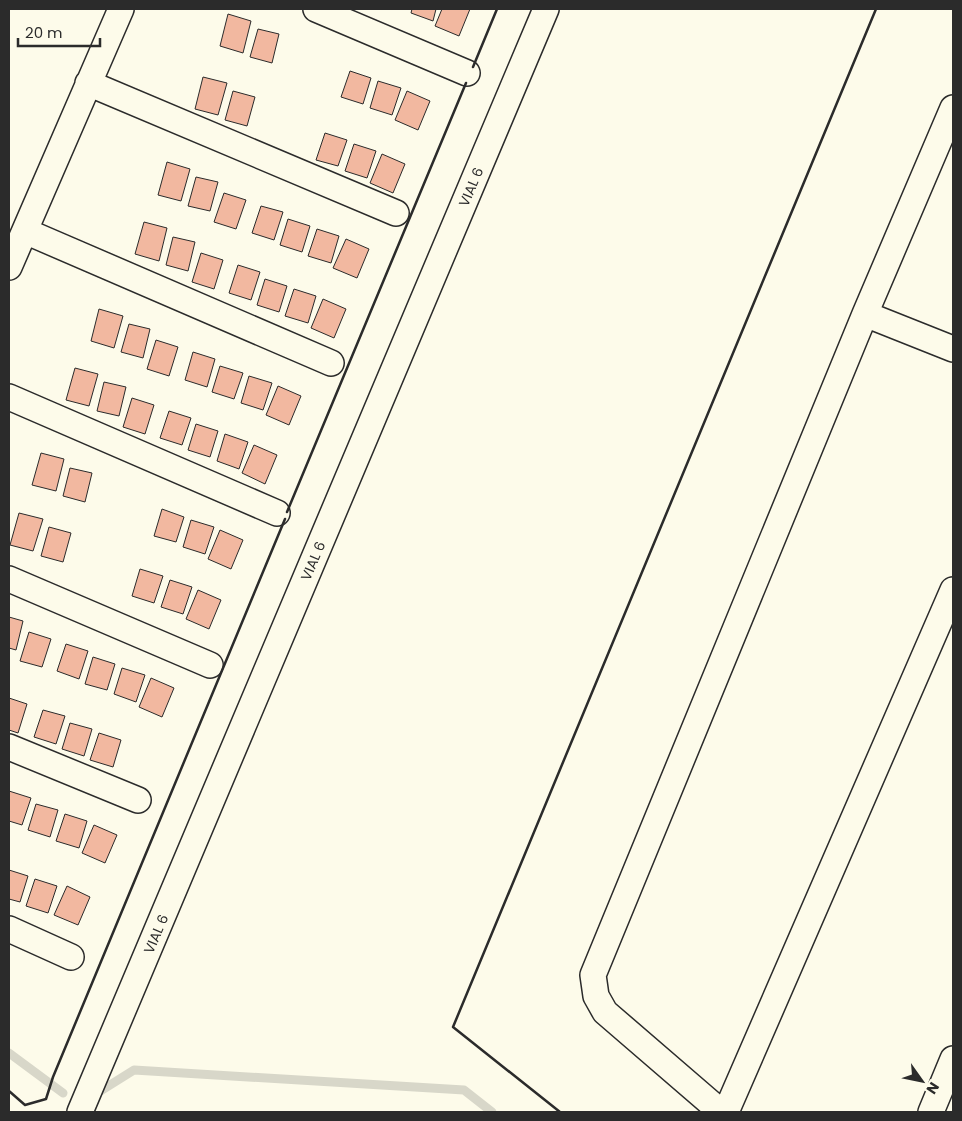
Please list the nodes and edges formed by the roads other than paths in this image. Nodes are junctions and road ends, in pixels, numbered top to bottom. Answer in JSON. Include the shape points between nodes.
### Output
{"nodes":[{"id":1,"x":121,"y":9,"type":"edge"},
{"id":2,"x":316,"y":9,"type":"edge"},
{"id":3,"x":546,"y":9,"type":"edge"},
{"id":4,"x":467,"y":73,"type":"dead end"},
{"id":5,"x":88,"y":83,"type":"junction"},
{"id":6,"x":953,"y":108,"type":"edge"},
{"id":7,"x":396,"y":213,"type":"dead end"},
{"id":8,"x":25,"y":231,"type":"junction"},
{"id":9,"x":9,"y":267,"type":"edge"},
{"id":10,"x":865,"y":314,"type":"junction"},
{"id":11,"x":953,"y":350,"type":"edge"},
{"id":12,"x":331,"y":364,"type":"dead end"},
{"id":13,"x":9,"y":397,"type":"edge"},
{"id":14,"x":277,"y":512,"type":"dead end"},
{"id":15,"x":9,"y":579,"type":"edge"},
{"id":16,"x":953,"y":590,"type":"edge"},
{"id":17,"x":210,"y":665,"type":"dead end"},
{"id":18,"x":9,"y":747,"type":"edge"},
{"id":19,"x":138,"y":800,"type":"dead end"},
{"id":20,"x":9,"y":929,"type":"edge"},
{"id":21,"x":71,"y":957,"type":"dead end"},
{"id":22,"x":953,"y":1059,"type":"edge"},
{"id":23,"x":80,"y":1112,"type":"edge"},
{"id":24,"x":721,"y":1112,"type":"edge"},
{"id":25,"x":726,"y":1112,"type":"edge"},
{"id":26,"x":931,"y":1112,"type":"edge"}],
"edges":[{"from":1,"to":5,"type":"street"},
{"from":2,"to":4,"type":"street"},
{"from":3,"to":23,"type":"street","name":"VIAL 6"},
{"from":5,"to":7,"type":"street"},
{"from":5,"to":8,"type":"street"},
{"from":6,"to":10,"type":"street"},
{"from":8,"to":9,"type":"street"},
{"from":8,"to":12,"type":"street"},
{"from":10,"to":11,"type":"street"},
{"from":10,"to":24,"type":"street","via":[[593,975],[596,996],[606,1012]]},
{"from":13,"to":14,"type":"street"},
{"from":15,"to":17,"type":"street"},
{"from":16,"to":25,"type":"street"},
{"from":18,"to":19,"type":"street"},
{"from":20,"to":21,"type":"street"},
{"from":22,"to":26,"type":"street"}]}
